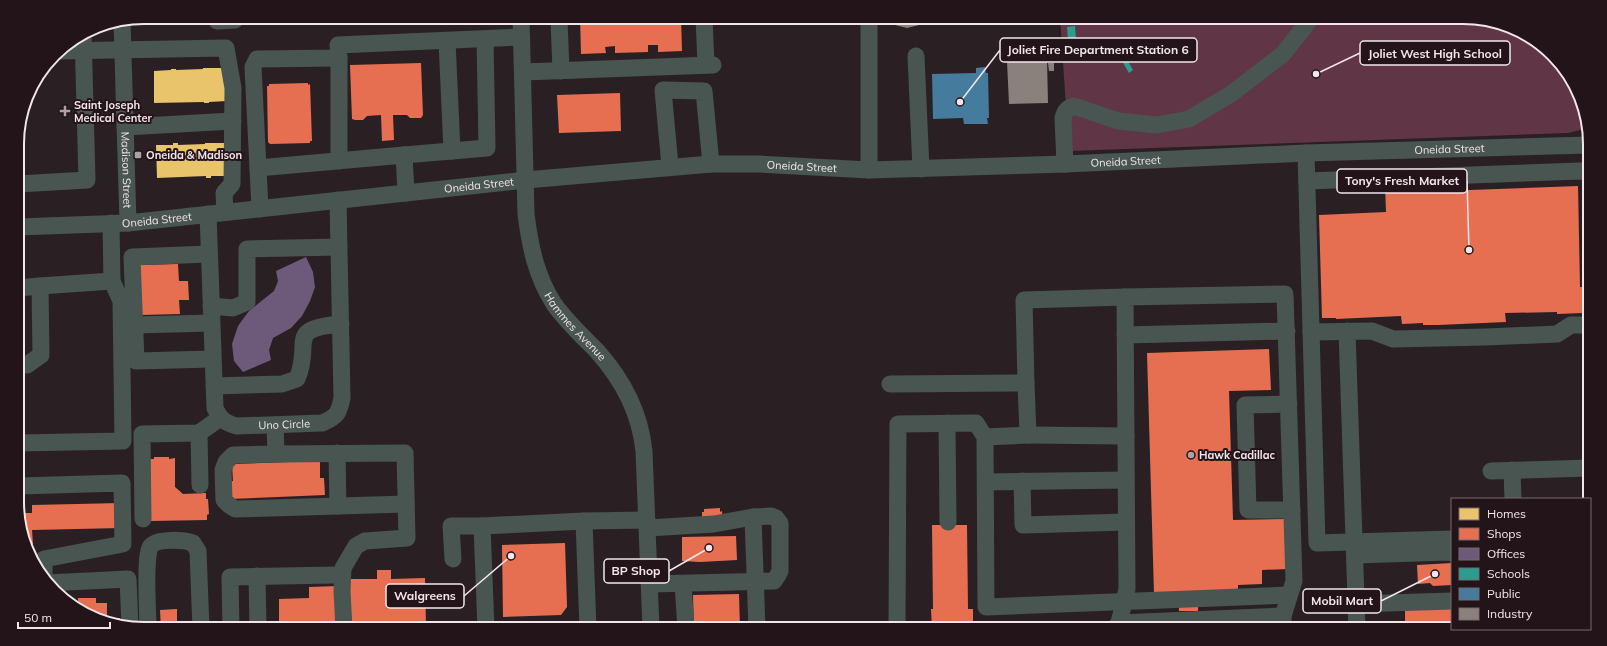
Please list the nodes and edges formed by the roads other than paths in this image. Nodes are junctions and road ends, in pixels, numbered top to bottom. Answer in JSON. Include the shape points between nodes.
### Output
{"nodes":[{"id":1,"x":521,"y":24,"type":"edge"},
{"id":2,"x":559,"y":24,"type":"edge"},
{"id":3,"x":705,"y":24,"type":"edge"},
{"id":4,"x":869,"y":24,"type":"edge"},
{"id":5,"x":1307,"y":24,"type":"edge"},
{"id":6,"x":122,"y":26,"type":"edge"},
{"id":7,"x":522,"y":37,"type":"junction"},
{"id":8,"x":485,"y":39,"type":"junction"},
{"id":9,"x":447,"y":41,"type":"junction"},
{"id":10,"x":84,"y":42,"type":"edge"},
{"id":11,"x":123,"y":50,"type":"junction"},
{"id":12,"x":916,"y":56,"type":"dead end"},
{"id":13,"x":339,"y":58,"type":"junction"},
{"id":14,"x":561,"y":70,"type":"junction"},
{"id":15,"x":522,"y":72,"type":"junction"},
{"id":16,"x":233,"y":121,"type":"junction"},
{"id":17,"x":125,"y":127,"type":"junction"},
{"id":18,"x":1583,"y":145,"type":"edge"},
{"id":19,"x":1460,"y":149,"type":"junction"},
{"id":20,"x":452,"y":151,"type":"junction"},
{"id":21,"x":1306,"y":153,"type":"junction"},
{"id":22,"x":404,"y":155,"type":"junction"},
{"id":23,"x":339,"y":161,"type":"junction"},
{"id":24,"x":711,"y":164,"type":"junction"},
{"id":25,"x":1064,"y":164,"type":"junction"},
{"id":26,"x":670,"y":166,"type":"junction"},
{"id":27,"x":258,"y":168,"type":"junction"},
{"id":28,"x":921,"y":169,"type":"junction"},
{"id":29,"x":869,"y":170,"type":"junction"},
{"id":30,"x":1583,"y":173,"type":"edge"},
{"id":31,"x":1461,"y":175,"type":"junction"},
{"id":32,"x":526,"y":180,"type":"junction"},
{"id":33,"x":1307,"y":181,"type":"junction"},
{"id":34,"x":24,"y":184,"type":"edge"},
{"id":35,"x":406,"y":193,"type":"junction"},
{"id":36,"x":338,"y":200,"type":"junction"},
{"id":37,"x":260,"y":209,"type":"junction"},
{"id":38,"x":225,"y":212,"type":"junction"},
{"id":39,"x":208,"y":214,"type":"junction"},
{"id":40,"x":111,"y":223,"type":"junction"},
{"id":41,"x":128,"y":223,"type":"junction"},
{"id":42,"x":24,"y":227,"type":"edge"},
{"id":43,"x":339,"y":247,"type":"junction"},
{"id":44,"x":209,"y":254,"type":"junction"},
{"id":45,"x":112,"y":281,"type":"junction"},
{"id":46,"x":40,"y":286,"type":"junction"},
{"id":47,"x":24,"y":287,"type":"edge"},
{"id":48,"x":1125,"y":297,"type":"junction"},
{"id":49,"x":211,"y":306,"type":"junction"},
{"id":50,"x":211,"y":323,"type":"junction"},
{"id":51,"x":341,"y":324,"type":"junction"},
{"id":52,"x":134,"y":325,"type":"junction"},
{"id":53,"x":1583,"y":325,"type":"edge"},
{"id":54,"x":1286,"y":331,"type":"junction"},
{"id":55,"x":1347,"y":331,"type":"junction"},
{"id":56,"x":1311,"y":332,"type":"junction"},
{"id":57,"x":1125,"y":334,"type":"junction"},
{"id":58,"x":212,"y":359,"type":"junction"},
{"id":59,"x":24,"y":365,"type":"edge"},
{"id":60,"x":890,"y":384,"type":"dead end"},
{"id":61,"x":1026,"y":384,"type":"junction"},
{"id":62,"x":214,"y":386,"type":"junction"},
{"id":63,"x":1289,"y":404,"type":"junction"},
{"id":64,"x":220,"y":418,"type":"junction"},
{"id":65,"x":947,"y":423,"type":"junction"},
{"id":66,"x":275,"y":425,"type":"junction"},
{"id":67,"x":199,"y":433,"type":"junction"},
{"id":68,"x":1028,"y":435,"type":"junction"},
{"id":69,"x":1126,"y":436,"type":"junction"},
{"id":70,"x":985,"y":437,"type":"junction"},
{"id":71,"x":24,"y":443,"type":"edge"},
{"id":72,"x":337,"y":453,"type":"junction"},
{"id":73,"x":276,"y":454,"type":"junction"},
{"id":74,"x":1583,"y":468,"type":"edge"},
{"id":75,"x":1512,"y":470,"type":"junction"},
{"id":76,"x":1491,"y":471,"type":"dead end"},
{"id":77,"x":1126,"y":480,"type":"junction"},
{"id":78,"x":1022,"y":481,"type":"junction"},
{"id":79,"x":986,"y":482,"type":"junction"},
{"id":80,"x":200,"y":485,"type":"dead end"},
{"id":81,"x":24,"y":486,"type":"edge"},
{"id":82,"x":1513,"y":498,"type":"edge"},
{"id":83,"x":406,"y":504,"type":"junction"},
{"id":84,"x":338,"y":506,"type":"junction"},
{"id":85,"x":1292,"y":510,"type":"junction"},
{"id":86,"x":753,"y":517,"type":"junction"},
{"id":87,"x":143,"y":519,"type":"dead end"},
{"id":88,"x":584,"y":521,"type":"junction"},
{"id":89,"x":948,"y":522,"type":"dead end"},
{"id":90,"x":1126,"y":522,"type":"junction"},
{"id":91,"x":648,"y":524,"type":"junction"},
{"id":92,"x":482,"y":526,"type":"junction"},
{"id":93,"x":1451,"y":539,"type":"edge"},
{"id":94,"x":1355,"y":548,"type":"junction"},
{"id":95,"x":1451,"y":554,"type":"edge"},
{"id":96,"x":39,"y":559,"type":"edge"},
{"id":97,"x":453,"y":559,"type":"dead end"},
{"id":98,"x":334,"y":575,"type":"dead end"},
{"id":99,"x":257,"y":576,"type":"junction"},
{"id":100,"x":755,"y":582,"type":"junction"},
{"id":101,"x":56,"y":583,"type":"edge"},
{"id":102,"x":650,"y":584,"type":"junction"},
{"id":103,"x":683,"y":584,"type":"junction"},
{"id":104,"x":1289,"y":596,"type":"junction"},
{"id":105,"x":1124,"y":602,"type":"junction"},
{"id":106,"x":1451,"y":602,"type":"edge"},
{"id":107,"x":1356,"y":604,"type":"junction"},
{"id":108,"x":130,"y":621,"type":"edge"},
{"id":109,"x":148,"y":622,"type":"edge"},
{"id":110,"x":201,"y":622,"type":"edge"},
{"id":111,"x":231,"y":622,"type":"edge"},
{"id":112,"x":258,"y":622,"type":"edge"},
{"id":113,"x":344,"y":622,"type":"edge"},
{"id":114,"x":486,"y":622,"type":"edge"},
{"id":115,"x":588,"y":622,"type":"edge"},
{"id":116,"x":651,"y":622,"type":"edge"},
{"id":117,"x":686,"y":622,"type":"edge"},
{"id":118,"x":757,"y":622,"type":"edge"},
{"id":119,"x":897,"y":622,"type":"edge"},
{"id":120,"x":1118,"y":622,"type":"edge"},
{"id":121,"x":1283,"y":622,"type":"edge"},
{"id":122,"x":1357,"y":622,"type":"edge"}],
"edges":[{"from":1,"to":7,"type":"street","name":"Hammes Avenue"},
{"from":2,"to":14,"type":"street"},
{"from":3,"to":14,"type":"street","via":[[710,65]]},
{"from":4,"to":29,"type":"street"},
{"from":5,"to":25,"type":"street","via":[[1283,54],[1231,94],[1189,119],[1157,125],[1118,121],[1074,106],[1068,108],[1063,118]]},
{"from":6,"to":11,"type":"street","name":"Madison Street"},
{"from":7,"to":8,"type":"street"},
{"from":7,"to":15,"type":"street","name":"Hammes Avenue"},
{"from":8,"to":9,"type":"street"},
{"from":8,"to":20,"type":"street","via":[[487,148]]},
{"from":9,"to":13,"type":"street","via":[[338,45]]},
{"from":9,"to":20,"type":"street"},
{"from":10,"to":11,"type":"street"},
{"from":10,"to":34,"type":"street","via":[[87,180]]},
{"from":11,"to":16,"type":"street","via":[[226,48],[233,88]]},
{"from":11,"to":17,"type":"street","name":"Madison Street"},
{"from":12,"to":28,"type":"street"},
{"from":13,"to":23,"type":"street"},
{"from":13,"to":27,"type":"street","via":[[257,59],[253,67]]},
{"from":14,"to":15,"type":"street"},
{"from":15,"to":32,"type":"street","name":"Hammes Avenue"},
{"from":16,"to":17,"type":"street"},
{"from":16,"to":38,"type":"street","via":[[232,184],[224,193]]},
{"from":17,"to":41,"type":"street","name":"Madison Street"},
{"from":18,"to":19,"type":"street","name":"Oneida Street"},
{"from":19,"to":21,"type":"street","name":"Oneida Street"},
{"from":19,"to":31,"type":"street"},
{"from":20,"to":22,"type":"street"},
{"from":21,"to":25,"type":"street","name":"Oneida Street"},
{"from":21,"to":33,"type":"street"},
{"from":22,"to":23,"type":"street"},
{"from":22,"to":35,"type":"street"},
{"from":23,"to":27,"type":"street"},
{"from":24,"to":26,"type":"street","name":"Oneida Street"},
{"from":24,"to":26,"type":"street","via":[[704,91],[663,90]]},
{"from":24,"to":29,"type":"street","name":"Oneida Street"},
{"from":25,"to":28,"type":"street","name":"Oneida Street"},
{"from":26,"to":32,"type":"street","name":"Oneida Street"},
{"from":27,"to":37,"type":"street"},
{"from":28,"to":29,"type":"street","name":"Oneida Street"},
{"from":30,"to":31,"type":"street"},
{"from":31,"to":33,"type":"street"},
{"from":32,"to":35,"type":"street","name":"Oneida Street"},
{"from":32,"to":91,"type":"street","name":"Hammes Avenue","via":[[526,214],[530,246],[545,288],[564,317],[598,352],[628,393],[635,408],[642,436]]},
{"from":33,"to":56,"type":"street"},
{"from":35,"to":36,"type":"street","name":"Oneida Street"},
{"from":36,"to":37,"type":"street","name":"Oneida Street"},
{"from":36,"to":43,"type":"street","name":"Uno Circle"},
{"from":37,"to":38,"type":"street","name":"Oneida Street"},
{"from":38,"to":39,"type":"street","name":"Oneida Street"},
{"from":39,"to":41,"type":"street","name":"Oneida Street"},
{"from":39,"to":44,"type":"street"},
{"from":40,"to":41,"type":"street","name":"Oneida Street"},
{"from":40,"to":42,"type":"street","name":"Oneida Street"},
{"from":40,"to":45,"type":"street"},
{"from":43,"to":49,"type":"street","via":[[247,249],[247,302],[233,308]]},
{"from":43,"to":51,"type":"street","name":"Uno Circle"},
{"from":44,"to":49,"type":"street"},
{"from":44,"to":52,"type":"street","via":[[132,257]]},
{"from":45,"to":46,"type":"street"},
{"from":45,"to":71,"type":"street","via":[[121,302],[123,441]]},
{"from":46,"to":47,"type":"street"},
{"from":46,"to":59,"type":"street","via":[[41,354],[28,365]]},
{"from":48,"to":54,"type":"street","via":[[1285,294]]},
{"from":48,"to":57,"type":"street"},
{"from":48,"to":61,"type":"street","via":[[1024,300]]},
{"from":49,"to":50,"type":"street"},
{"from":50,"to":52,"type":"street"},
{"from":50,"to":58,"type":"street"},
{"from":51,"to":62,"type":"street","via":[[324,325],[308,330],[303,337],[302,369],[297,379],[282,384]]},
{"from":51,"to":66,"type":"street","name":"Uno Circle","via":[[340,411],[332,419],[322,423]]},
{"from":52,"to":58,"type":"street","via":[[136,361]]},
{"from":53,"to":55,"type":"street","via":[[1571,325],[1557,334],[1486,337],[1393,339],[1372,331]]},
{"from":54,"to":57,"type":"street"},
{"from":54,"to":63,"type":"street"},
{"from":55,"to":56,"type":"street"},
{"from":55,"to":94,"type":"street"},
{"from":56,"to":94,"type":"street","via":[[1317,543]]},
{"from":57,"to":69,"type":"street"},
{"from":58,"to":62,"type":"street"},
{"from":60,"to":61,"type":"street"},
{"from":61,"to":68,"type":"street"},
{"from":62,"to":64,"type":"street","via":[[215,408]]},
{"from":63,"to":85,"type":"street"},
{"from":63,"to":85,"type":"street","via":[[1245,405],[1248,510]]},
{"from":64,"to":66,"type":"street","name":"Uno Circle","via":[[237,426]]},
{"from":64,"to":67,"type":"street"},
{"from":65,"to":70,"type":"street","via":[[976,423]]},
{"from":65,"to":89,"type":"street"},
{"from":65,"to":119,"type":"street","via":[[898,424]]},
{"from":66,"to":73,"type":"street"},
{"from":67,"to":80,"type":"street"},
{"from":67,"to":87,"type":"street","via":[[142,434]]},
{"from":68,"to":69,"type":"street"},
{"from":68,"to":70,"type":"street"},
{"from":69,"to":77,"type":"street"},
{"from":70,"to":79,"type":"street"},
{"from":72,"to":73,"type":"street"},
{"from":72,"to":83,"type":"street","via":[[405,453]]},
{"from":72,"to":84,"type":"street"},
{"from":73,"to":84,"type":"street","via":[[233,455],[226,462],[223,470],[224,500],[229,506],[235,509]]},
{"from":74,"to":75,"type":"street"},
{"from":75,"to":76,"type":"street"},
{"from":75,"to":82,"type":"street"},
{"from":77,"to":78,"type":"street"},
{"from":77,"to":90,"type":"street"},
{"from":78,"to":79,"type":"street"},
{"from":78,"to":90,"type":"street","via":[[1023,525]]},
{"from":79,"to":105,"type":"street","via":[[986,607]]},
{"from":81,"to":96,"type":"street","via":[[122,483],[123,544]]},
{"from":83,"to":84,"type":"street"},
{"from":83,"to":113,"type":"street","via":[[407,538],[365,541],[356,546],[344,568]]},
{"from":85,"to":104,"type":"street","via":[[1294,581]]},
{"from":86,"to":91,"type":"street","via":[[714,524]]},
{"from":86,"to":100,"type":"street"},
{"from":86,"to":100,"type":"street","via":[[771,516],[780,523],[778,576],[774,581]]},
{"from":88,"to":91,"type":"street"},
{"from":88,"to":92,"type":"street"},
{"from":88,"to":115,"type":"street"},
{"from":90,"to":105,"type":"street","via":[[1127,589]]},
{"from":91,"to":102,"type":"street","name":"Hammes Avenue"},
{"from":92,"to":97,"type":"street","via":[[451,526]]},
{"from":92,"to":114,"type":"street"},
{"from":93,"to":94,"type":"street"},
{"from":94,"to":95,"type":"street"},
{"from":94,"to":107,"type":"street"},
{"from":98,"to":99,"type":"street"},
{"from":99,"to":111,"type":"street","via":[[230,577]]},
{"from":99,"to":112,"type":"street"},
{"from":100,"to":103,"type":"street"},
{"from":100,"to":118,"type":"street"},
{"from":101,"to":108,"type":"street","via":[[128,579]]},
{"from":102,"to":103,"type":"street"},
{"from":102,"to":116,"type":"street","name":"Hammes Avenue"},
{"from":103,"to":117,"type":"street"},
{"from":104,"to":105,"type":"street"},
{"from":104,"to":121,"type":"street"},
{"from":105,"to":120,"type":"street"},
{"from":106,"to":107,"type":"street"},
{"from":107,"to":122,"type":"street"},
{"from":109,"to":110,"type":"street","via":[[148,550],[155,542],[183,540],[193,543],[198,551]]}]}
